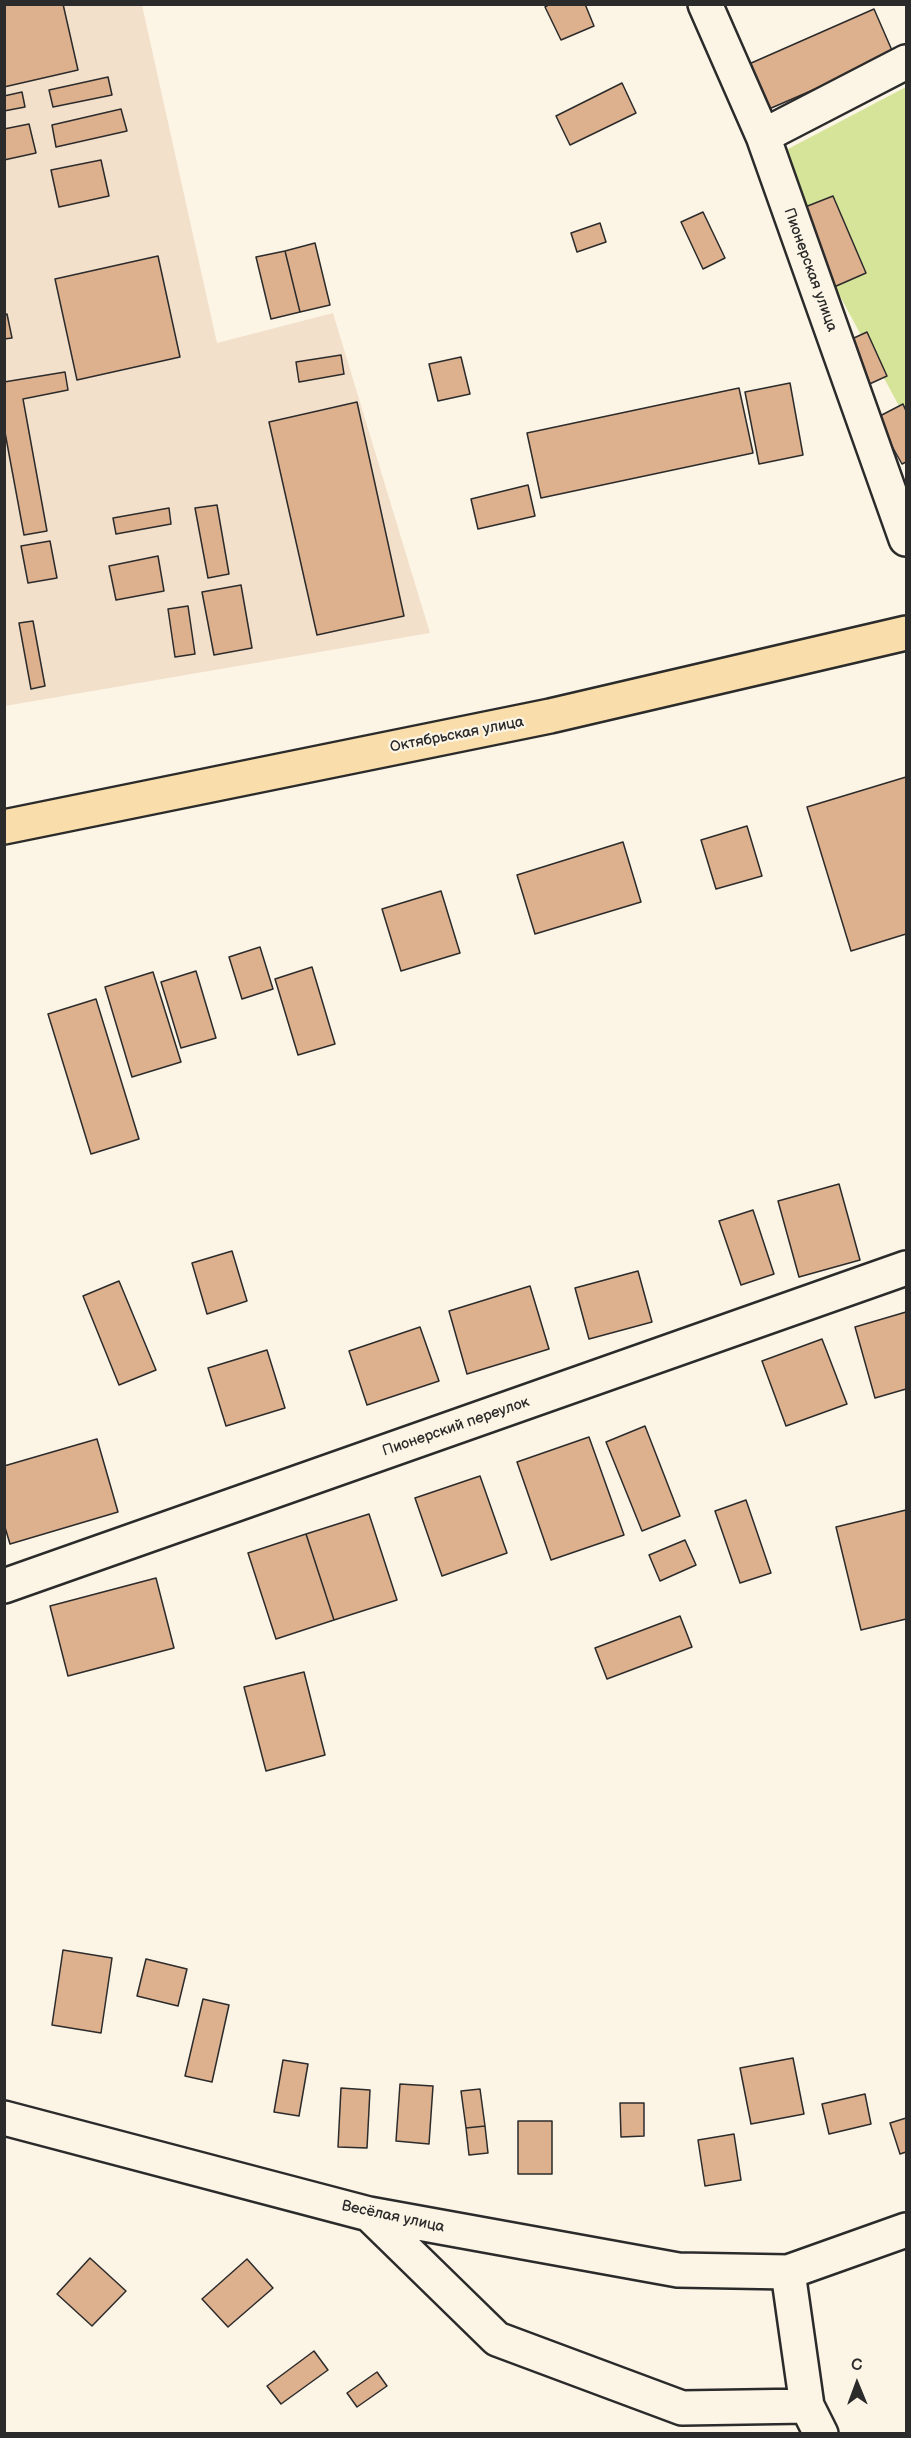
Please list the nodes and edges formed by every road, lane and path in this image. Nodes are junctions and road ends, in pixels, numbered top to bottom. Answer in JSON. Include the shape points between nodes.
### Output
{"nodes":[{"id":1,"x":705,"y":4,"type":"edge"},
{"id":2,"x":906,"y":62,"type":"edge"},
{"id":3,"x":763,"y":136,"type":"junction"},
{"id":4,"x":906,"y":539,"type":"edge"},
{"id":5,"x":906,"y":633,"type":"edge"},
{"id":6,"x":4,"y":826,"type":"edge"},
{"id":7,"x":906,"y":1268,"type":"edge"},
{"id":8,"x":4,"y":1586,"type":"edge"},
{"id":9,"x":4,"y":2118,"type":"edge"},
{"id":10,"x":369,"y":2214,"type":"junction"},
{"id":11,"x":906,"y":2230,"type":"edge"},
{"id":12,"x":788,"y":2272,"type":"junction"},
{"id":13,"x":814,"y":2420,"type":"edge"}],
"edges":[{"from":1,"to":3,"type":"street","name":"Пионерская улица"},
{"from":2,"to":3,"type":"street"},
{"from":3,"to":4,"type":"street","name":"Пионерская улица"},
{"from":5,"to":6,"type":"main road","name":"Октябрьская улица","via":[[550,716]]},
{"from":7,"to":8,"type":"street","name":"Пионерский переулок"},
{"from":9,"to":10,"type":"street","name":"Весёлая улица"},
{"from":10,"to":12,"type":"street","name":"Весёлая улица","via":[[678,2270]]},
{"from":10,"to":13,"type":"street","via":[[496,2339],[682,2408]]},
{"from":11,"to":12,"type":"street","name":"Весёлая улица"},
{"from":12,"to":13,"type":"street"}]}
